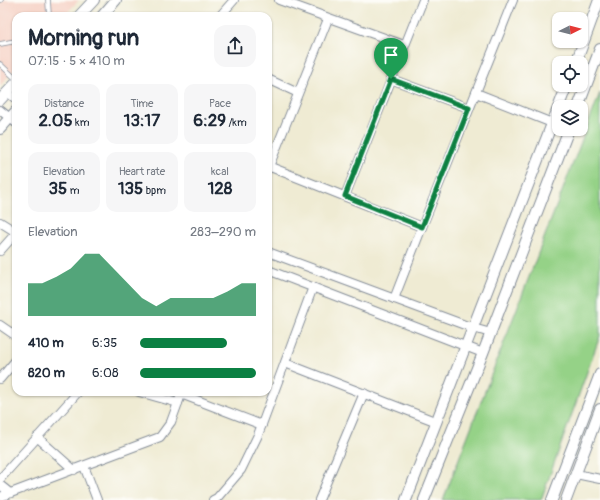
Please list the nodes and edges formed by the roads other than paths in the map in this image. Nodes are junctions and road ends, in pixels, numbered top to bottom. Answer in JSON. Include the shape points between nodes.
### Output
{"nodes":[{"id":1,"x":48,"y":0,"type":"edge"},
{"id":2,"x":94,"y":0,"type":"edge"},
{"id":3,"x":116,"y":0,"type":"edge"},
{"id":4,"x":234,"y":0,"type":"edge"},
{"id":5,"x":279,"y":0,"type":"edge"},
{"id":6,"x":423,"y":0,"type":"edge"},
{"id":7,"x":513,"y":0,"type":"edge"},
{"id":8,"x":599,"y":0,"type":"edge"},
{"id":9,"x":49,"y":12,"type":"edge"},
{"id":10,"x":83,"y":12,"type":"edge"},
{"id":11,"x":106,"y":12,"type":"edge"},
{"id":12,"x":224,"y":12,"type":"edge"},
{"id":13,"x":328,"y":19,"type":"junction"},
{"id":14,"x":12,"y":42,"type":"edge"},
{"id":15,"x":0,"y":44,"type":"edge"},
{"id":16,"x":404,"y":45,"type":"junction"},
{"id":17,"x":600,"y":49,"type":"edge"},
{"id":18,"x":579,"y":56,"type":"edge"},
{"id":19,"x":0,"y":64,"type":"edge"},
{"id":20,"x":12,"y":75,"type":"edge"},
{"id":21,"x":391,"y":79,"type":"junction"},
{"id":22,"x":272,"y":81,"type":"edge"},
{"id":23,"x":12,"y":87,"type":"edge"},
{"id":24,"x":7,"y":92,"type":"junction"},
{"id":25,"x":298,"y":93,"type":"junction"},
{"id":26,"x":476,"y":93,"type":"junction"},
{"id":27,"x":12,"y":96,"type":"edge"},
{"id":28,"x":0,"y":100,"type":"edge"},
{"id":29,"x":581,"y":100,"type":"edge"},
{"id":30,"x":469,"y":108,"type":"junction"},
{"id":31,"x":0,"y":110,"type":"edge"},
{"id":32,"x":12,"y":116,"type":"edge"},
{"id":33,"x":12,"y":119,"type":"edge"},
{"id":34,"x":552,"y":123,"type":"joint"},
{"id":35,"x":0,"y":129,"type":"edge"},
{"id":36,"x":567,"y":136,"type":"edge"},
{"id":37,"x":272,"y":157,"type":"edge"},
{"id":38,"x":272,"y":169,"type":"edge"},
{"id":39,"x":345,"y":196,"type":"junction"},
{"id":40,"x":0,"y":222,"type":"edge"},
{"id":41,"x":422,"y":227,"type":"junction"},
{"id":42,"x":12,"y":230,"type":"edge"},
{"id":43,"x":12,"y":237,"type":"edge"},
{"id":44,"x":0,"y":251,"type":"edge"},
{"id":45,"x":272,"y":254,"type":"edge"},
{"id":46,"x":272,"y":272,"type":"edge"},
{"id":47,"x":313,"y":287,"type":"junction"},
{"id":48,"x":394,"y":300,"type":"junction"},
{"id":49,"x":0,"y":325,"type":"edge"},
{"id":50,"x":473,"y":328,"type":"junction"},
{"id":51,"x":12,"y":333,"type":"edge"},
{"id":52,"x":491,"y":333,"type":"junction"},
{"id":53,"x":466,"y":347,"type":"junction"},
{"id":54,"x":484,"y":353,"type":"junction"},
{"id":55,"x":285,"y":362,"type":"junction"},
{"id":56,"x":12,"y":365,"type":"edge"},
{"id":57,"x":600,"y":374,"type":"edge"},
{"id":58,"x":0,"y":379,"type":"edge"},
{"id":59,"x":364,"y":393,"type":"junction"},
{"id":60,"x":74,"y":396,"type":"edge"},
{"id":61,"x":153,"y":396,"type":"edge"},
{"id":62,"x":181,"y":396,"type":"edge"},
{"id":63,"x":190,"y":396,"type":"edge"},
{"id":64,"x":178,"y":403,"type":"junction"},
{"id":65,"x":600,"y":409,"type":"edge"},
{"id":66,"x":436,"y":422,"type":"junction"},
{"id":67,"x":262,"y":425,"type":"junction"},
{"id":68,"x":37,"y":437,"type":"junction"},
{"id":69,"x":84,"y":466,"type":"junction"},
{"id":70,"x":74,"y":470,"type":"junction"},
{"id":71,"x":576,"y":474,"type":"junction"},
{"id":72,"x":0,"y":479,"type":"edge"},
{"id":73,"x":600,"y":479,"type":"edge"},
{"id":74,"x":0,"y":484,"type":"edge"},
{"id":75,"x":10,"y":493,"type":"junction"},
{"id":76,"x":0,"y":497,"type":"edge"},
{"id":77,"x":97,"y":500,"type":"edge"},
{"id":78,"x":214,"y":500,"type":"edge"},
{"id":79,"x":319,"y":500,"type":"edge"},
{"id":80,"x":406,"y":500,"type":"edge"},
{"id":81,"x":424,"y":500,"type":"edge"},
{"id":82,"x":552,"y":500,"type":"edge"},
{"id":83,"x":566,"y":500,"type":"edge"}],
"edges":[{"from":1,"to":9,"type":"lane"},
{"from":2,"to":10,"type":"street"},
{"from":3,"to":11,"type":"street"},
{"from":4,"to":12,"type":"street"},
{"from":5,"to":13,"type":"street"},
{"from":6,"to":16,"type":"street"},
{"from":7,"to":26,"type":"street"},
{"from":8,"to":18,"type":"street"},
{"from":13,"to":16,"type":"street"},
{"from":13,"to":25,"type":"street"},
{"from":14,"to":15,"type":"lane"},
{"from":16,"to":21,"type":"street"},
{"from":17,"to":29,"type":"street"},
{"from":19,"to":20,"type":"lane"},
{"from":21,"to":30,"type":"street"},
{"from":21,"to":39,"type":"street"},
{"from":22,"to":25,"type":"street"},
{"from":23,"to":24,"type":"street"},
{"from":24,"to":27,"type":"street"},
{"from":24,"to":28,"type":"street"},
{"from":25,"to":37,"type":"street"},
{"from":26,"to":30,"type":"street"},
{"from":26,"to":34,"type":"street"},
{"from":30,"to":41,"type":"street"},
{"from":31,"to":32,"type":"street"},
{"from":33,"to":35,"type":"street"},
{"from":34,"to":50,"type":"street"},
{"from":36,"to":52,"type":"street"},
{"from":38,"to":39,"type":"street"},
{"from":39,"to":41,"type":"street"},
{"from":40,"to":42,"type":"street"},
{"from":41,"to":48,"type":"street"},
{"from":43,"to":44,"type":"street"},
{"from":45,"to":48,"type":"street"},
{"from":46,"to":47,"type":"street"},
{"from":47,"to":53,"type":"street"},
{"from":47,"to":55,"type":"street"},
{"from":48,"to":50,"type":"street"},
{"from":49,"to":51,"type":"street"},
{"from":50,"to":52,"type":"street"},
{"from":50,"to":53,"type":"street"},
{"from":52,"to":54,"type":"street"},
{"from":53,"to":54,"type":"street"},
{"from":53,"to":66,"type":"street"},
{"from":54,"to":81,"type":"street"},
{"from":55,"to":59,"type":"street"},
{"from":55,"to":67,"type":"street"},
{"from":56,"to":58,"type":"street"},
{"from":57,"to":82,"type":"street"},
{"from":59,"to":66,"type":"street"},
{"from":59,"to":79,"type":"street"},
{"from":60,"to":68,"type":"street"},
{"from":61,"to":64,"type":"street"},
{"from":62,"to":64,"type":"street"},
{"from":63,"to":67,"type":"street"},
{"from":64,"to":69,"type":"street","via":[[171,422],[160,437]]},
{"from":65,"to":71,"type":"street"},
{"from":66,"to":80,"type":"street"},
{"from":67,"to":78,"type":"street","via":[[241,470]]},
{"from":68,"to":70,"type":"street"},
{"from":68,"to":72,"type":"street"},
{"from":69,"to":70,"type":"street"},
{"from":69,"to":77,"type":"street"},
{"from":70,"to":75,"type":"street"},
{"from":71,"to":73,"type":"street"},
{"from":71,"to":83,"type":"street"},
{"from":74,"to":75,"type":"street"},
{"from":75,"to":76,"type":"street"}]}
